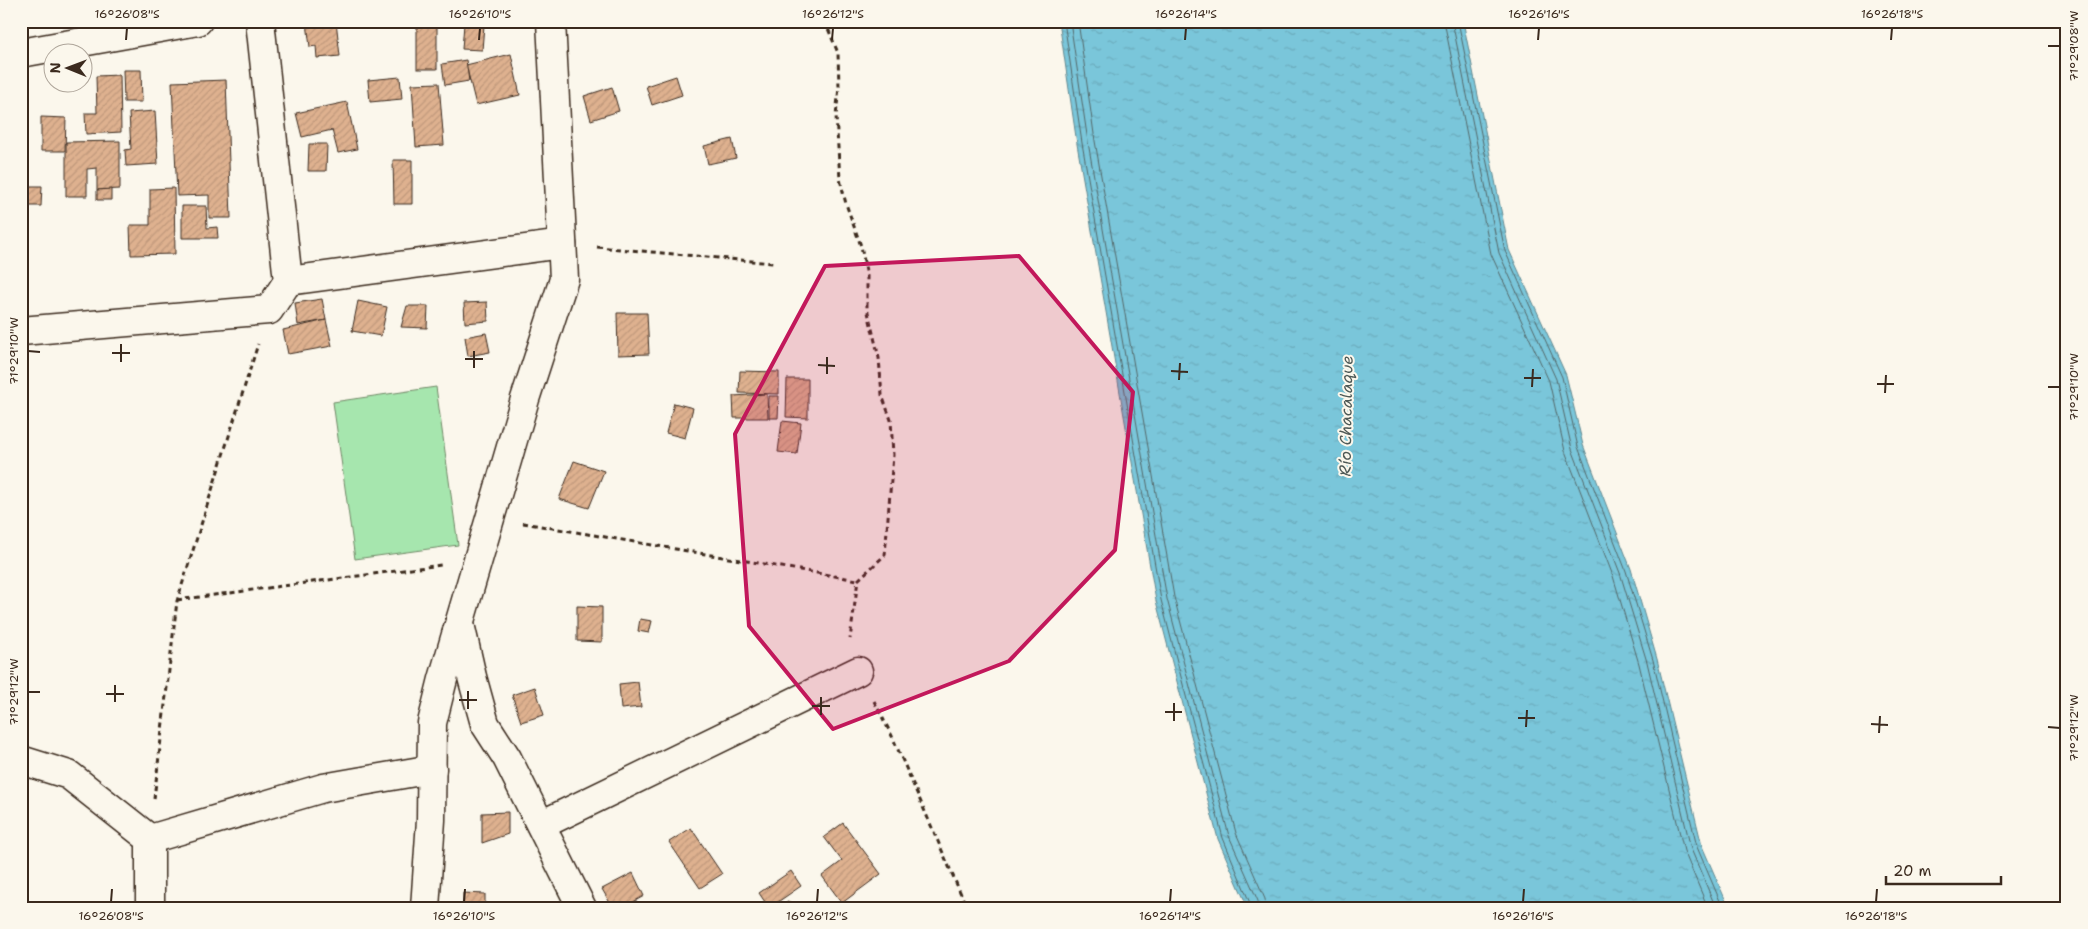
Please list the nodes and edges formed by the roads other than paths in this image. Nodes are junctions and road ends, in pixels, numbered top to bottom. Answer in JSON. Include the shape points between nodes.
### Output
{"nodes":[{"id":1,"x":198,"y":21,"type":"edge"},
{"id":2,"x":260,"y":21,"type":"edge"},
{"id":3,"x":551,"y":21,"type":"edge"},
{"id":4,"x":21,"y":53,"type":"edge"},
{"id":5,"x":562,"y":244,"type":"junction"},
{"id":6,"x":288,"y":280,"type":"junction"},
{"id":7,"x":21,"y":331,"type":"edge"},
{"id":8,"x":460,"y":621,"type":"junction"},
{"id":9,"x":858,"y":671,"type":"road end"},
{"id":10,"x":21,"y":760,"type":"edge"},
{"id":11,"x":432,"y":769,"type":"junction"},
{"id":12,"x":541,"y":825,"type":"junction"},
{"id":13,"x":150,"y":839,"type":"junction"},
{"id":14,"x":150,"y":908,"type":"edge"},
{"id":15,"x":425,"y":908,"type":"edge"},
{"id":16,"x":582,"y":908,"type":"edge"}],
"edges":[{"from":1,"to":4,"type":"street"},
{"from":2,"to":6,"type":"street"},
{"from":3,"to":5,"type":"street"},
{"from":5,"to":6,"type":"street"},
{"from":5,"to":8,"type":"street","via":[[564,279]]},
{"from":6,"to":7,"type":"street","via":[[269,310]]},
{"from":8,"to":11,"type":"street","via":[[432,723]]},
{"from":8,"to":12,"type":"street","via":[[485,724],[508,758]]},
{"from":9,"to":12,"type":"street"},
{"from":10,"to":13,"type":"street","via":[[69,775]]},
{"from":11,"to":13,"type":"street","via":[[323,788]]},
{"from":11,"to":15,"type":"street","via":[[432,820]]},
{"from":12,"to":16,"type":"street"},
{"from":13,"to":14,"type":"street"}]}
